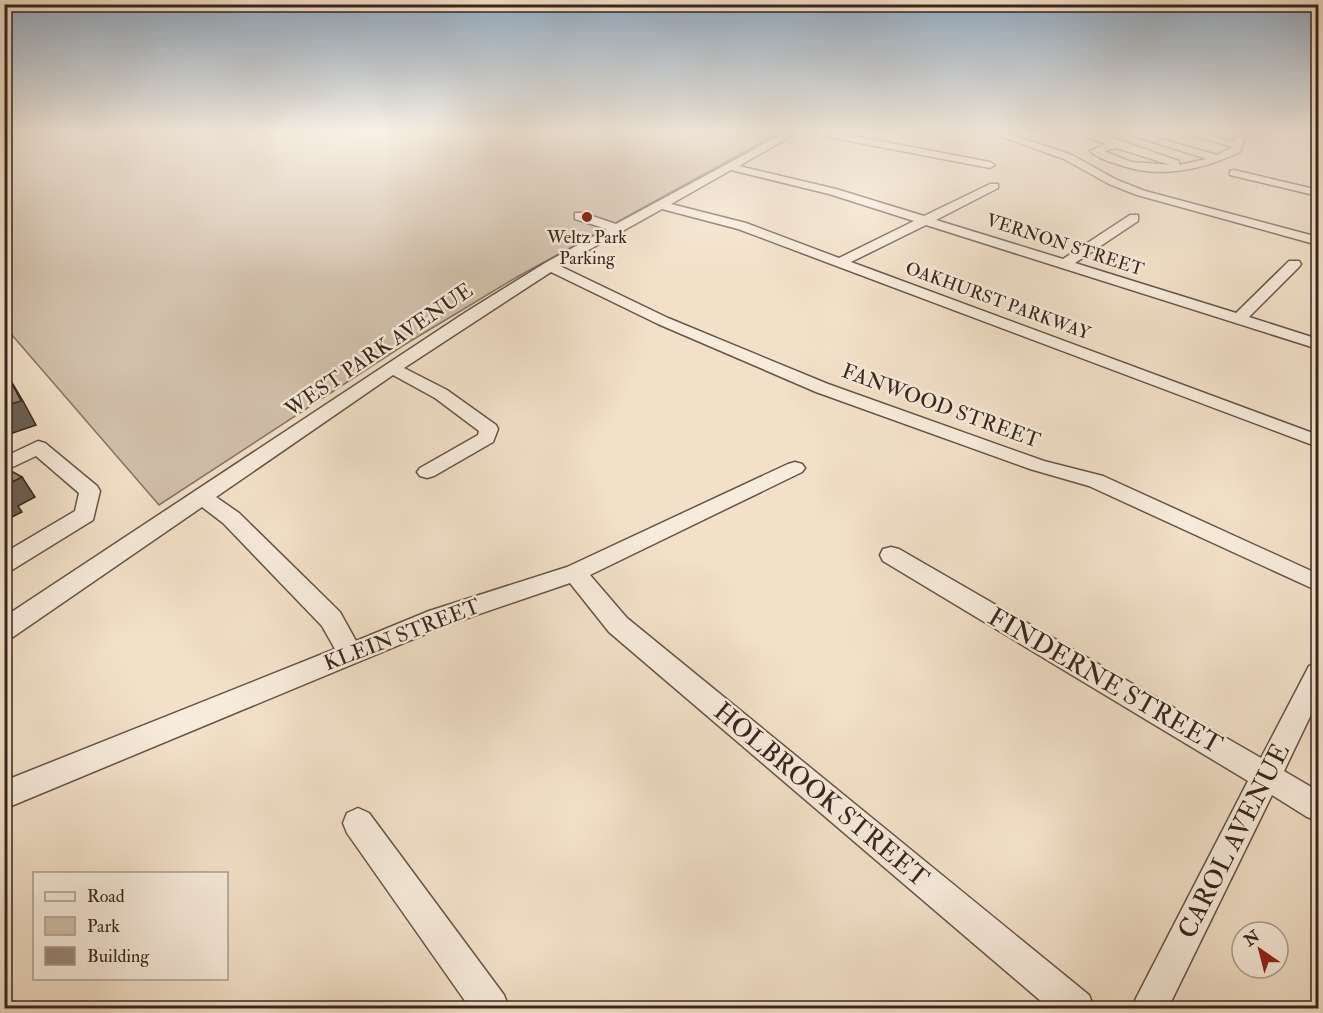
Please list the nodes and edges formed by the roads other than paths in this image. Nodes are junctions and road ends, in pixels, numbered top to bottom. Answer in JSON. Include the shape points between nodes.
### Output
{"nodes":[{"id":1,"x":708,"y":179,"type":"edge"},
{"id":2,"x":787,"y":179,"type":"edge"},
{"id":3,"x":1108,"y":179,"type":"edge"},
{"id":4,"x":1260,"y":179,"type":"edge"},
{"id":5,"x":994,"y":186,"type":"dead end"},
{"id":6,"x":1318,"y":193,"type":"edge"},
{"id":7,"x":660,"y":206,"type":"junction"},
{"id":8,"x":579,"y":216,"type":"dead end"},
{"id":9,"x":1134,"y":218,"type":"dead end"},
{"id":10,"x":927,"y":220,"type":"junction"},
{"id":11,"x":618,"y":229,"type":"junction"},
{"id":12,"x":1318,"y":241,"type":"edge"},
{"id":13,"x":839,"y":262,"type":"junction"},
{"id":14,"x":1065,"y":264,"type":"junction"},
{"id":15,"x":1294,"y":264,"type":"dead end"},
{"id":16,"x":550,"y":266,"type":"junction"},
{"id":17,"x":1239,"y":319,"type":"junction"},
{"id":18,"x":1318,"y":344,"type":"edge"},
{"id":19,"x":392,"y":368,"type":"junction"},
{"id":20,"x":1318,"y":441,"type":"edge"},
{"id":21,"x":4,"y":465,"type":"edge"},
{"id":22,"x":795,"y":468,"type":"dead end"},
{"id":23,"x":427,"y":472,"type":"dead end"},
{"id":24,"x":202,"y":497,"type":"junction"},
{"id":25,"x":891,"y":555,"type":"dead end"},
{"id":26,"x":4,"y":564,"type":"edge"},
{"id":27,"x":575,"y":573,"type":"junction"},
{"id":28,"x":1318,"y":583,"type":"edge"},
{"id":29,"x":4,"y":630,"type":"edge"},
{"id":30,"x":350,"y":653,"type":"junction"},
{"id":31,"x":1318,"y":674,"type":"edge"},
{"id":32,"x":1267,"y":776,"type":"junction"},
{"id":33,"x":4,"y":795,"type":"edge"},
{"id":34,"x":1318,"y":807,"type":"edge"},
{"id":35,"x":358,"y":823,"type":"dead end"},
{"id":36,"x":491,"y":1008,"type":"edge"},
{"id":37,"x":1076,"y":1008,"type":"edge"},
{"id":38,"x":1149,"y":1008,"type":"edge"}],
"edges":[{"from":1,"to":7,"type":"street","name":"WEST PARK AVENUE"},
{"from":2,"to":10,"type":"street","name":"VERNON STREET"},
{"from":3,"to":12,"type":"street","via":[[1140,193]]},
{"from":4,"to":6,"type":"street"},
{"from":5,"to":10,"type":"street"},
{"from":7,"to":11,"type":"street","name":"WEST PARK AVENUE"},
{"from":7,"to":13,"type":"street","name":"OAKHURST PARKWAY","via":[[742,226]]},
{"from":8,"to":11,"type":"street"},
{"from":9,"to":14,"type":"street"},
{"from":10,"to":13,"type":"street"},
{"from":10,"to":14,"type":"street","name":"VERNON STREET"},
{"from":11,"to":16,"type":"street","name":"WEST PARK AVENUE"},
{"from":13,"to":20,"type":"street","name":"OAKHURST PARKWAY"},
{"from":14,"to":17,"type":"street","name":"VERNON STREET"},
{"from":15,"to":17,"type":"street"},
{"from":16,"to":19,"type":"street","name":"WEST PARK AVENUE"},
{"from":16,"to":28,"type":"street","name":"FANWOOD STREET","via":[[663,321],[822,388],[1037,465],[1096,481]]},
{"from":17,"to":18,"type":"street","name":"VERNON STREET"},
{"from":19,"to":23,"type":"street","via":[[441,394],[489,429],[486,438]]},
{"from":19,"to":24,"type":"street","name":"WEST PARK AVENUE"},
{"from":21,"to":26,"type":"street","via":[[38,447],[90,491],[85,515]]},
{"from":22,"to":27,"type":"street","name":"KLEIN STREET"},
{"from":24,"to":29,"type":"street","name":"WEST PARK AVENUE"},
{"from":24,"to":30,"type":"street","via":[[231,518],[331,619]]},
{"from":25,"to":32,"type":"street","name":"FINDERNE STREET"},
{"from":27,"to":30,"type":"street","name":"KLEIN STREET","via":[[438,618]]},
{"from":27,"to":37,"type":"street","name":"HOLBROOK STREET","via":[[618,625]]},
{"from":30,"to":33,"type":"street","name":"KLEIN STREET"},
{"from":31,"to":32,"type":"street","name":"CAROL AVENUE"},
{"from":32,"to":34,"type":"street","name":"FINDERNE STREET"},
{"from":32,"to":38,"type":"street","name":"CAROL AVENUE"},
{"from":35,"to":36,"type":"street"}]}
